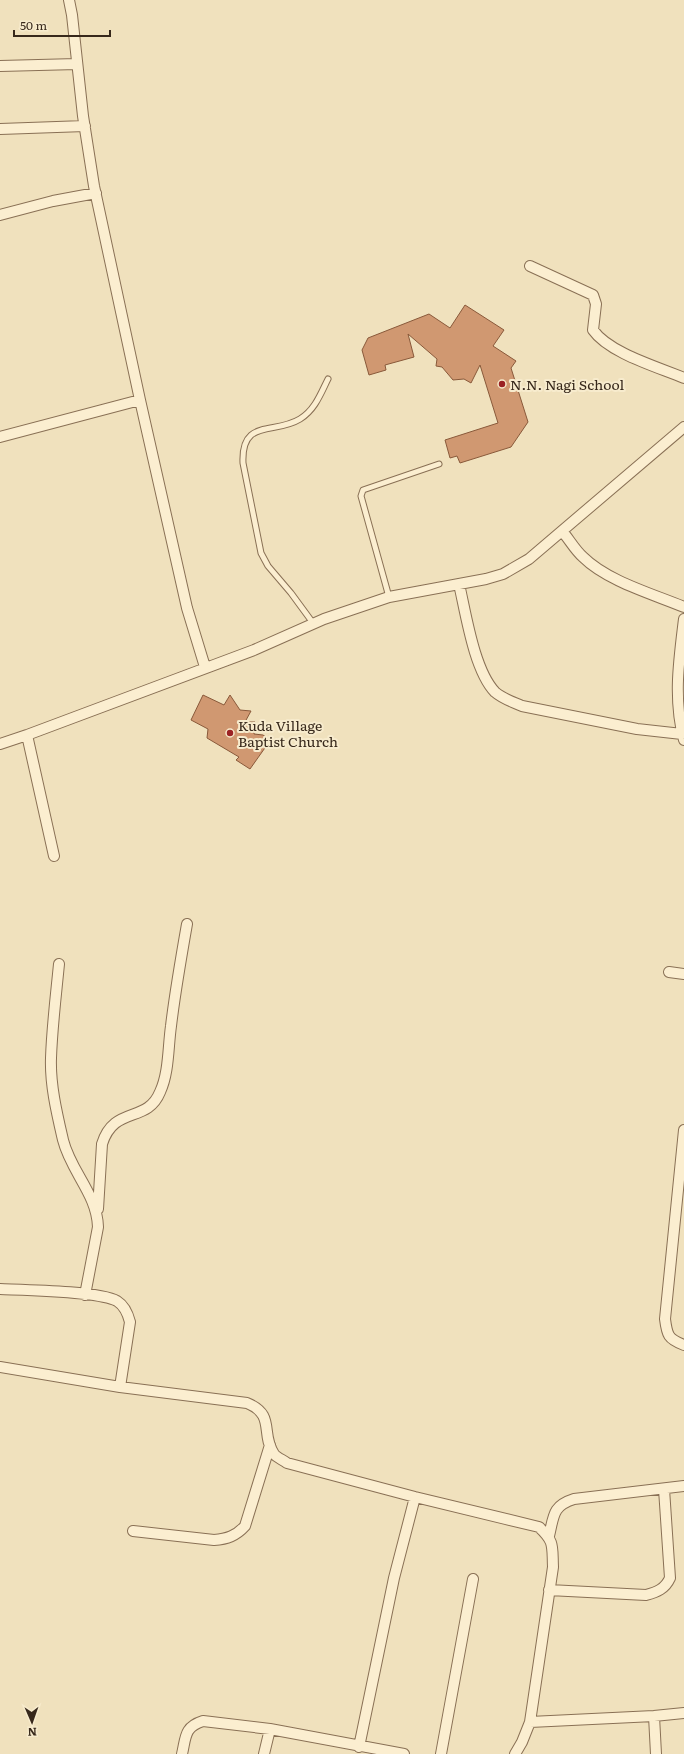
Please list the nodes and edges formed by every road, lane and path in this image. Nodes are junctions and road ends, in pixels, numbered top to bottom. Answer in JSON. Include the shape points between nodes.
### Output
{"nodes":[{"id":1,"x":69,"y":0,"type":"edge"},
{"id":2,"x":78,"y":64,"type":"junction"},
{"id":3,"x":0,"y":66,"type":"edge"},
{"id":4,"x":85,"y":126,"type":"junction"},
{"id":5,"x":0,"y":129,"type":"edge"},
{"id":6,"x":96,"y":193,"type":"junction"},
{"id":7,"x":0,"y":216,"type":"edge"},
{"id":8,"x":530,"y":266,"type":"dead end"},
{"id":9,"x":684,"y":378,"type":"edge"},
{"id":10,"x":328,"y":379,"type":"dead end"},
{"id":11,"x":140,"y":400,"type":"junction"},
{"id":12,"x":684,"y":428,"type":"edge"},
{"id":13,"x":0,"y":438,"type":"edge"},
{"id":14,"x":439,"y":464,"type":"dead end"},
{"id":15,"x":562,"y":531,"type":"junction"},
{"id":16,"x":459,"y":584,"type":"junction"},
{"id":17,"x":389,"y":597,"type":"junction"},
{"id":18,"x":684,"y":607,"type":"edge"},
{"id":19,"x":684,"y":619,"type":"edge"},
{"id":20,"x":313,"y":623,"type":"junction"},
{"id":21,"x":205,"y":667,"type":"junction"},
{"id":22,"x":27,"y":735,"type":"junction"},
{"id":23,"x":683,"y":737,"type":"edge"},
{"id":24,"x":0,"y":744,"type":"edge"},
{"id":25,"x":54,"y":856,"type":"dead end"},
{"id":26,"x":187,"y":924,"type":"dead end"},
{"id":27,"x":59,"y":964,"type":"dead end"},
{"id":28,"x":669,"y":972,"type":"dead end"},
{"id":29,"x":684,"y":974,"type":"edge"},
{"id":30,"x":684,"y":1130,"type":"edge"},
{"id":31,"x":98,"y":1215,"type":"junction"},
{"id":32,"x":0,"y":1289,"type":"edge"},
{"id":33,"x":85,"y":1295,"type":"junction"},
{"id":34,"x":684,"y":1345,"type":"edge"},
{"id":35,"x":0,"y":1367,"type":"edge"},
{"id":36,"x":120,"y":1387,"type":"junction"},
{"id":37,"x":270,"y":1445,"type":"junction"},
{"id":38,"x":684,"y":1486,"type":"edge"},
{"id":39,"x":664,"y":1489,"type":"junction"},
{"id":40,"x":414,"y":1497,"type":"junction"},
{"id":41,"x":133,"y":1531,"type":"dead end"},
{"id":42,"x":549,"y":1536,"type":"junction"},
{"id":43,"x":473,"y":1579,"type":"dead end"},
{"id":44,"x":549,"y":1590,"type":"junction"},
{"id":45,"x":684,"y":1713,"type":"edge"},
{"id":46,"x":654,"y":1716,"type":"junction"},
{"id":47,"x":530,"y":1722,"type":"junction"},
{"id":48,"x":270,"y":1729,"type":"junction"},
{"id":49,"x":359,"y":1747,"type":"junction"},
{"id":50,"x":182,"y":1754,"type":"edge"},
{"id":51,"x":264,"y":1754,"type":"edge"},
{"id":52,"x":404,"y":1754,"type":"edge"},
{"id":53,"x":441,"y":1754,"type":"edge"},
{"id":54,"x":515,"y":1754,"type":"edge"},
{"id":55,"x":656,"y":1754,"type":"edge"}],
"edges":[{"from":1,"to":2,"type":"street"},
{"from":2,"to":3,"type":"street"},
{"from":2,"to":4,"type":"street"},
{"from":4,"to":5,"type":"street"},
{"from":4,"to":6,"type":"street"},
{"from":6,"to":7,"type":"street","via":[[53,201]]},
{"from":6,"to":11,"type":"street"},
{"from":8,"to":9,"type":"street","via":[[593,295],[596,304],[593,330],[599,338],[617,350]]},
{"from":10,"to":20,"type":"lane","via":[[316,403],[305,416],[291,423],[255,432],[244,442],[242,450],[261,553],[268,566]]},
{"from":11,"to":13,"type":"street"},
{"from":11,"to":21,"type":"street","via":[[187,608]]},
{"from":12,"to":15,"type":"street"},
{"from":14,"to":17,"type":"lane","via":[[363,490]]},
{"from":15,"to":16,"type":"street","via":[[518,566],[486,579]]},
{"from":15,"to":18,"type":"street","via":[[582,557],[596,568]]},
{"from":16,"to":17,"type":"street"},
{"from":16,"to":23,"type":"street","via":[[478,659],[487,682],[506,700],[522,706]]},
{"from":17,"to":20,"type":"street"},
{"from":19,"to":23,"type":"street","via":[[677,674],[678,713]]},
{"from":20,"to":21,"type":"street","via":[[254,650]]},
{"from":21,"to":22,"type":"street"},
{"from":22,"to":24,"type":"street"},
{"from":22,"to":25,"type":"street"},
{"from":26,"to":31,"type":"street","via":[[161,1092],[153,1105],[111,1125],[105,1134],[102,1144]]},
{"from":27,"to":31,"type":"street","via":[[51,1059],[53,1091],[63,1142]]},
{"from":28,"to":29,"type":"street"},
{"from":30,"to":34,"type":"street","via":[[665,1318],[666,1333],[673,1341]]},
{"from":31,"to":33,"type":"street"},
{"from":32,"to":33,"type":"street"},
{"from":33,"to":36,"type":"street","via":[[107,1297],[118,1302],[127,1311],[130,1322]]},
{"from":35,"to":36,"type":"street"},
{"from":36,"to":37,"type":"street","via":[[247,1403],[263,1414]]},
{"from":37,"to":40,"type":"street","via":[[274,1455],[287,1463]]},
{"from":37,"to":41,"type":"street","via":[[245,1526],[238,1533],[226,1539],[214,1540]]},
{"from":38,"to":39,"type":"street"},
{"from":39,"to":42,"type":"street","via":[[574,1499],[564,1503],[557,1507]]},
{"from":39,"to":44,"type":"street","via":[[670,1578],[666,1586],[658,1592],[646,1595]]},
{"from":40,"to":42,"type":"street","via":[[539,1527]]},
{"from":40,"to":49,"type":"street","via":[[394,1578]]},
{"from":42,"to":44,"type":"street","via":[[553,1567]]},
{"from":43,"to":53,"type":"street"},
{"from":44,"to":47,"type":"street"},
{"from":45,"to":46,"type":"street"},
{"from":46,"to":47,"type":"street"},
{"from":46,"to":55,"type":"street"},
{"from":47,"to":54,"type":"street"},
{"from":48,"to":49,"type":"street"},
{"from":48,"to":50,"type":"street","via":[[203,1721],[193,1724],[187,1731]]},
{"from":48,"to":51,"type":"street"},
{"from":49,"to":52,"type":"street"}]}
